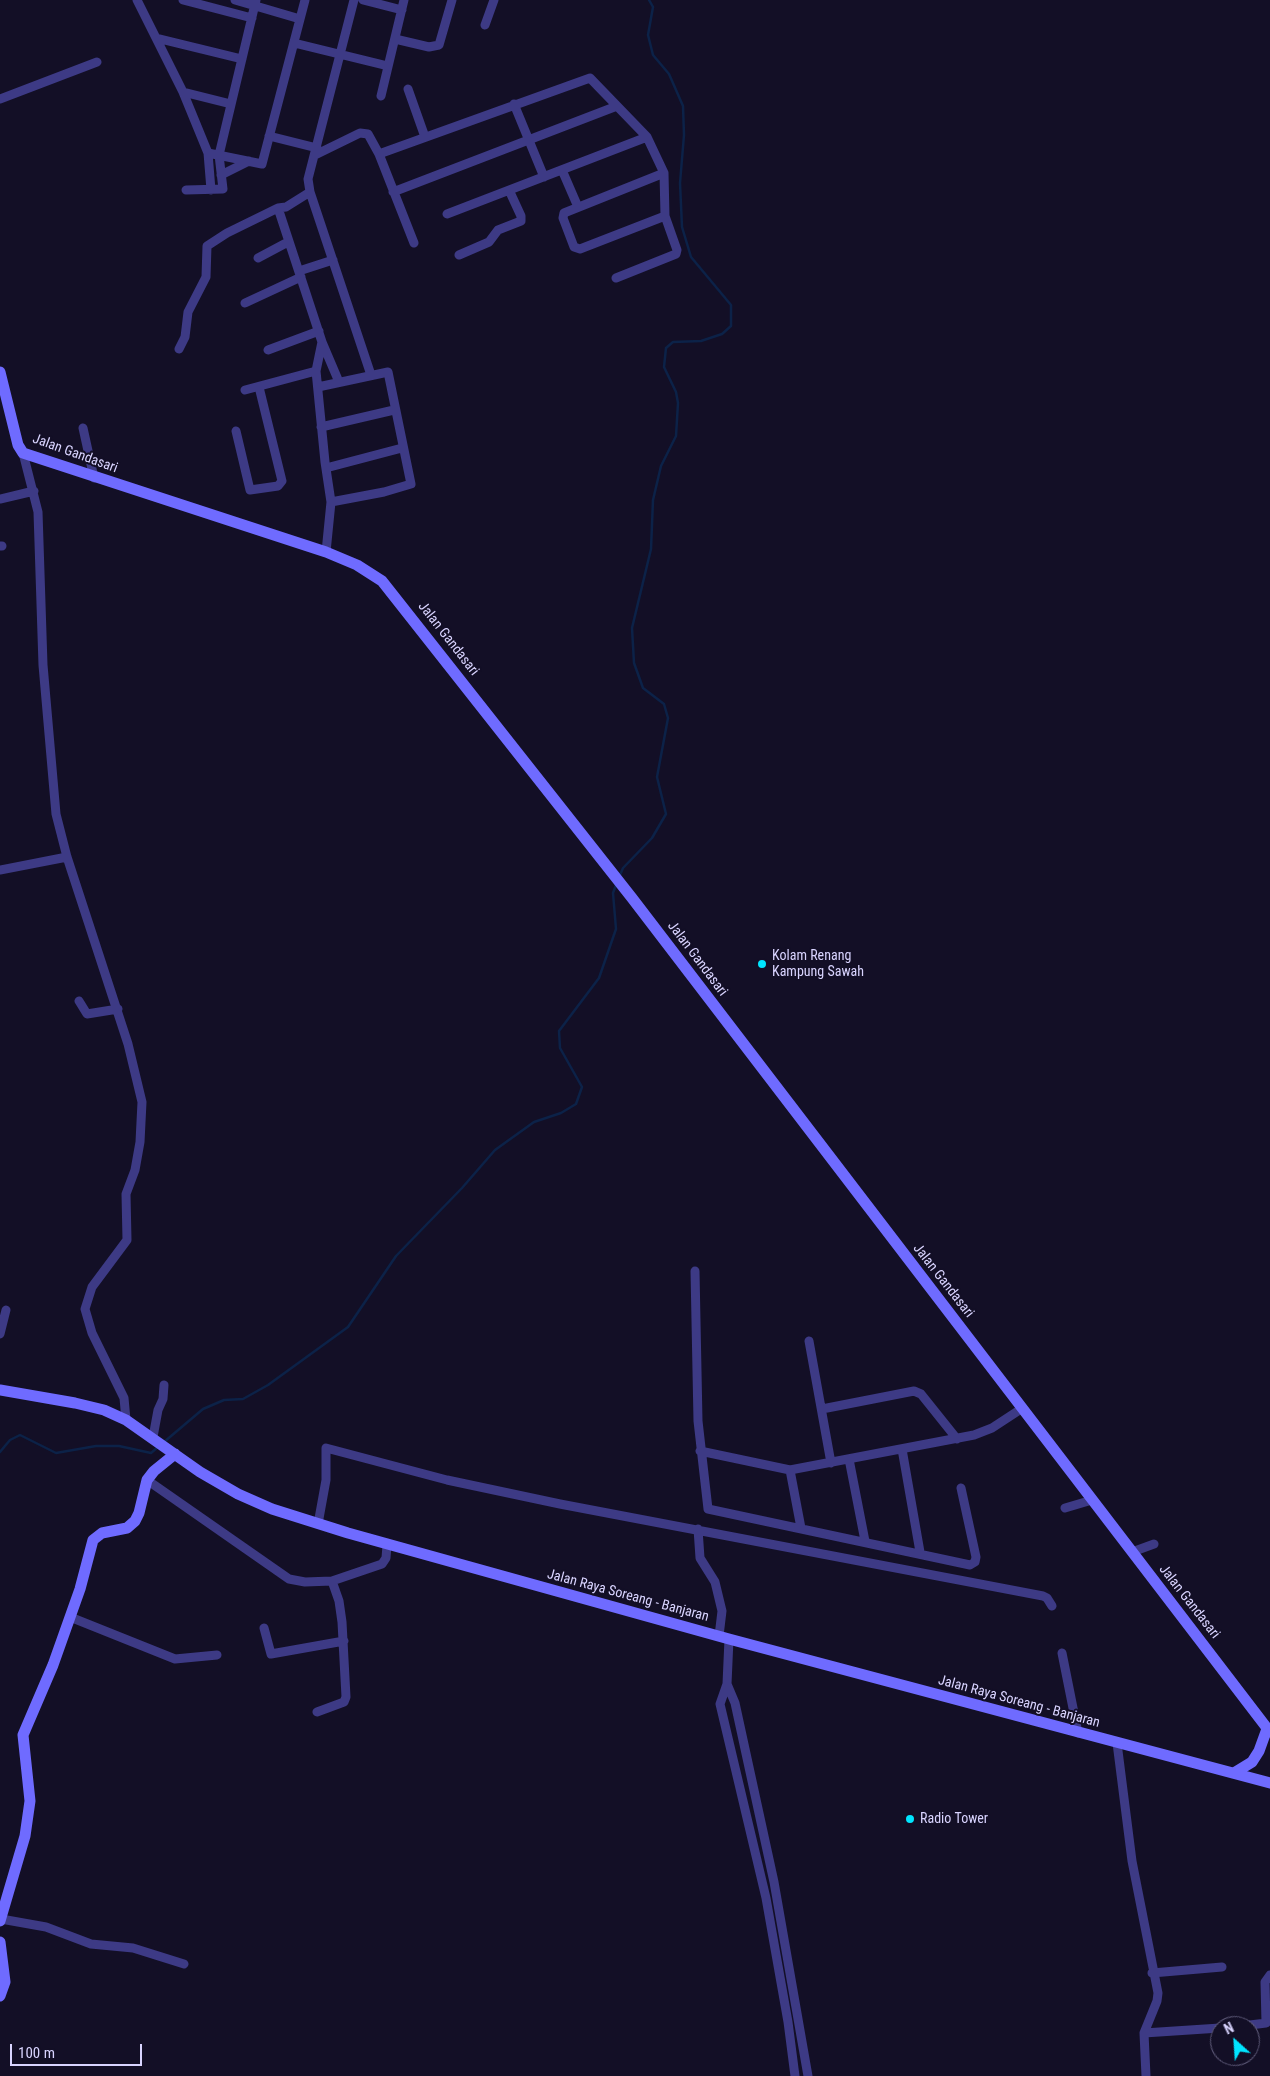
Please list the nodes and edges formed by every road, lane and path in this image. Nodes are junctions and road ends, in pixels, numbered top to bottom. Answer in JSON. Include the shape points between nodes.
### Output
{"nodes":[{"id":1,"x":137,"y":0,"type":"edge"},
{"id":2,"x":183,"y":0,"type":"edge"},
{"id":3,"x":235,"y":0,"type":"edge"},
{"id":4,"x":305,"y":0,"type":"edge"},
{"id":5,"x":354,"y":0,"type":"edge"},
{"id":6,"x":363,"y":0,"type":"edge"},
{"id":7,"x":404,"y":0,"type":"edge"},
{"id":8,"x":452,"y":0,"type":"edge"},
{"id":9,"x":494,"y":0,"type":"edge"},
{"id":10,"x":255,"y":3,"type":"edge"},
{"id":11,"x":402,"y":10,"type":"junction"},
{"id":12,"x":252,"y":18,"type":"junction"},
{"id":13,"x":300,"y":19,"type":"junction"},
{"id":14,"x":485,"y":26,"type":"dead end"},
{"id":15,"x":156,"y":38,"type":"junction"},
{"id":16,"x":395,"y":39,"type":"junction"},
{"id":17,"x":294,"y":43,"type":"junction"},
{"id":18,"x":340,"y":54,"type":"junction"},
{"id":19,"x":242,"y":59,"type":"junction"},
{"id":20,"x":96,"y":62,"type":"dead end"},
{"id":21,"x":388,"y":66,"type":"junction"},
{"id":22,"x":408,"y":89,"type":"dead end"},
{"id":23,"x":183,"y":92,"type":"junction"},
{"id":24,"x":381,"y":96,"type":"dead end"},
{"id":25,"x":0,"y":98,"type":"edge"},
{"id":26,"x":231,"y":104,"type":"junction"},
{"id":27,"x":514,"y":104,"type":"junction"},
{"id":28,"x":617,"y":106,"type":"junction"},
{"id":29,"x":269,"y":136,"type":"junction"},
{"id":30,"x":425,"y":137,"type":"junction"},
{"id":31,"x":647,"y":137,"type":"junction"},
{"id":32,"x":529,"y":140,"type":"junction"},
{"id":33,"x":316,"y":152,"type":"junction"},
{"id":34,"x":208,"y":154,"type":"junction"},
{"id":35,"x":379,"y":154,"type":"junction"},
{"id":36,"x":219,"y":155,"type":"junction"},
{"id":37,"x":249,"y":161,"type":"junction"},
{"id":38,"x":562,"y":170,"type":"junction"},
{"id":39,"x":664,"y":173,"type":"junction"},
{"id":40,"x":220,"y":175,"type":"junction"},
{"id":41,"x":544,"y":177,"type":"junction"},
{"id":42,"x":186,"y":190,"type":"dead end"},
{"id":43,"x":211,"y":190,"type":"junction"},
{"id":44,"x":509,"y":190,"type":"junction"},
{"id":45,"x":310,"y":192,"type":"junction"},
{"id":46,"x":393,"y":192,"type":"junction"},
{"id":47,"x":278,"y":208,"type":"junction"},
{"id":48,"x":578,"y":208,"type":"junction"},
{"id":49,"x":447,"y":214,"type":"dead end"},
{"id":50,"x":665,"y":216,"type":"junction"},
{"id":51,"x":288,"y":242,"type":"junction"},
{"id":52,"x":414,"y":243,"type":"dead end"},
{"id":53,"x":459,"y":255,"type":"dead end"},
{"id":54,"x":258,"y":258,"type":"dead end"},
{"id":55,"x":332,"y":260,"type":"junction"},
{"id":56,"x":300,"y":274,"type":"junction"},
{"id":57,"x":616,"y":278,"type":"dead end"},
{"id":58,"x":245,"y":303,"type":"dead end"},
{"id":59,"x":319,"y":331,"type":"junction"},
{"id":60,"x":322,"y":342,"type":"junction"},
{"id":61,"x":179,"y":349,"type":"dead end"},
{"id":62,"x":268,"y":350,"type":"dead end"},
{"id":63,"x":316,"y":371,"type":"junction"},
{"id":64,"x":0,"y":372,"type":"edge"},
{"id":65,"x":371,"y":375,"type":"junction"},
{"id":66,"x":339,"y":382,"type":"junction"},
{"id":67,"x":259,"y":387,"type":"junction"},
{"id":68,"x":318,"y":387,"type":"junction"},
{"id":69,"x":245,"y":390,"type":"dead end"},
{"id":70,"x":394,"y":410,"type":"junction"},
{"id":71,"x":321,"y":427,"type":"junction"},
{"id":72,"x":83,"y":428,"type":"dead end"},
{"id":73,"x":236,"y":431,"type":"dead end"},
{"id":74,"x":402,"y":448,"type":"junction"},
{"id":75,"x":23,"y":453,"type":"junction"},
{"id":76,"x":326,"y":468,"type":"junction"},
{"id":77,"x":94,"y":478,"type":"junction"},
{"id":78,"x":34,"y":491,"type":"junction"},
{"id":79,"x":0,"y":499,"type":"edge"},
{"id":80,"x":331,"y":502,"type":"junction"},
{"id":81,"x":326,"y":552,"type":"junction"},
{"id":82,"x":67,"y":857,"type":"junction"},
{"id":83,"x":0,"y":870,"type":"edge"},
{"id":84,"x":80,"y":1001,"type":"dead end"},
{"id":85,"x":118,"y":1009,"type":"junction"},
{"id":86,"x":695,"y":1270,"type":"dead end"},
{"id":87,"x":6,"y":1310,"type":"dead end"},
{"id":88,"x":0,"y":1334,"type":"edge"},
{"id":89,"x":809,"y":1341,"type":"dead end"},
{"id":90,"x":164,"y":1385,"type":"dead end"},
{"id":91,"x":0,"y":1390,"type":"edge"},
{"id":92,"x":822,"y":1409,"type":"junction"},
{"id":93,"x":1020,"y":1409,"type":"junction"},
{"id":94,"x":126,"y":1420,"type":"junction"},
{"id":95,"x":154,"y":1438,"type":"junction"},
{"id":96,"x":956,"y":1439,"type":"junction"},
{"id":97,"x":902,"y":1449,"type":"junction"},
{"id":98,"x":171,"y":1451,"type":"junction"},
{"id":99,"x":700,"y":1451,"type":"junction"},
{"id":100,"x":849,"y":1459,"type":"junction"},
{"id":101,"x":831,"y":1463,"type":"junction"},
{"id":102,"x":790,"y":1470,"type":"junction"},
{"id":103,"x":147,"y":1480,"type":"junction"},
{"id":104,"x":961,"y":1488,"type":"dead end"},
{"id":105,"x":1092,"y":1500,"type":"junction"},
{"id":106,"x":1065,"y":1508,"type":"dead end"},
{"id":107,"x":318,"y":1524,"type":"junction"},
{"id":108,"x":801,"y":1528,"type":"junction"},
{"id":109,"x":698,"y":1530,"type":"junction"},
{"id":110,"x":865,"y":1541,"type":"junction"},
{"id":111,"x":387,"y":1544,"type":"junction"},
{"id":112,"x":1154,"y":1544,"type":"dead end"},
{"id":113,"x":920,"y":1552,"type":"junction"},
{"id":114,"x":1132,"y":1552,"type":"junction"},
{"id":115,"x":332,"y":1581,"type":"junction"},
{"id":116,"x":1052,"y":1606,"type":"dead end"},
{"id":117,"x":70,"y":1617,"type":"junction"},
{"id":118,"x":264,"y":1628,"type":"dead end"},
{"id":119,"x":724,"y":1638,"type":"junction"},
{"id":120,"x":344,"y":1641,"type":"junction"},
{"id":121,"x":1062,"y":1653,"type":"dead end"},
{"id":122,"x":217,"y":1655,"type":"dead end"},
{"id":123,"x":727,"y":1684,"type":"junction"},
{"id":124,"x":317,"y":1712,"type":"dead end"},
{"id":125,"x":1269,"y":1731,"type":"edge"},
{"id":126,"x":1078,"y":1733,"type":"junction"},
{"id":127,"x":1117,"y":1743,"type":"junction"},
{"id":128,"x":1234,"y":1773,"type":"junction"},
{"id":129,"x":1270,"y":1783,"type":"edge"},
{"id":130,"x":754,"y":1794,"type":"junction"},
{"id":131,"x":743,"y":1796,"type":"junction"},
{"id":132,"x":778,"y":1906,"type":"junction"},
{"id":133,"x":768,"y":1909,"type":"junction"},
{"id":134,"x":0,"y":1920,"type":"edge"},
{"id":135,"x":0,"y":1942,"type":"edge"},
{"id":136,"x":184,"y":1964,"type":"dead end"},
{"id":137,"x":1222,"y":1967,"type":"dead end"},
{"id":138,"x":1152,"y":1973,"type":"junction"},
{"id":139,"x":1270,"y":1975,"type":"edge"},
{"id":140,"x":0,"y":1996,"type":"edge"},
{"id":141,"x":793,"y":2021,"type":"junction"},
{"id":142,"x":1260,"y":2024,"type":"edge"},
{"id":143,"x":1210,"y":2029,"type":"edge"},
{"id":144,"x":1144,"y":2033,"type":"junction"},
{"id":145,"x":795,"y":2076,"type":"edge"},
{"id":146,"x":808,"y":2076,"type":"edge"},
{"id":147,"x":1146,"y":2076,"type":"edge"}],
"edges":[{"from":1,"to":15,"type":"street"},
{"from":2,"to":12,"type":"street"},
{"from":3,"to":10,"type":"street"},
{"from":4,"to":13,"type":"street"},
{"from":5,"to":18,"type":"street"},
{"from":6,"to":11,"type":"street"},
{"from":7,"to":11,"type":"street"},
{"from":8,"to":16,"type":"street","via":[[439,45],[429,47]]},
{"from":9,"to":14,"type":"street"},
{"from":10,"to":12,"type":"street"},
{"from":10,"to":13,"type":"street"},
{"from":11,"to":16,"type":"street"},
{"from":12,"to":19,"type":"street"},
{"from":13,"to":17,"type":"street"},
{"from":15,"to":19,"type":"street"},
{"from":15,"to":23,"type":"street"},
{"from":16,"to":21,"type":"street"},
{"from":17,"to":18,"type":"street"},
{"from":17,"to":29,"type":"street"},
{"from":18,"to":21,"type":"street"},
{"from":18,"to":33,"type":"street"},
{"from":19,"to":26,"type":"street"},
{"from":20,"to":25,"type":"street"},
{"from":21,"to":24,"type":"street"},
{"from":22,"to":30,"type":"street"},
{"from":23,"to":26,"type":"street"},
{"from":23,"to":34,"type":"street"},
{"from":26,"to":36,"type":"street"},
{"from":27,"to":28,"type":"street","via":[[588,78]]},
{"from":27,"to":30,"type":"street"},
{"from":27,"to":32,"type":"street"},
{"from":28,"to":31,"type":"street"},
{"from":28,"to":32,"type":"street"},
{"from":29,"to":33,"type":"street"},
{"from":29,"to":37,"type":"street","via":[[264,163]]},
{"from":30,"to":35,"type":"street"},
{"from":31,"to":38,"type":"street"},
{"from":31,"to":39,"type":"street"},
{"from":32,"to":41,"type":"street"},
{"from":32,"to":46,"type":"street"},
{"from":33,"to":35,"type":"street","via":[[364,133],[372,139]]},
{"from":33,"to":45,"type":"street","via":[[308,179]]},
{"from":34,"to":36,"type":"street"},
{"from":34,"to":43,"type":"street"},
{"from":35,"to":46,"type":"street"},
{"from":36,"to":37,"type":"street"},
{"from":36,"to":40,"type":"street"},
{"from":37,"to":40,"type":"street"},
{"from":38,"to":41,"type":"street"},
{"from":38,"to":48,"type":"street"},
{"from":39,"to":48,"type":"street"},
{"from":39,"to":50,"type":"street"},
{"from":40,"to":43,"type":"street","via":[[223,190]]},
{"from":41,"to":44,"type":"street"},
{"from":42,"to":43,"type":"street"},
{"from":44,"to":49,"type":"street"},
{"from":44,"to":53,"type":"street","via":[[521,220],[498,230],[489,242]]},
{"from":45,"to":47,"type":"street","via":[[286,207]]},
{"from":45,"to":55,"type":"street"},
{"from":46,"to":52,"type":"street"},
{"from":47,"to":51,"type":"street"},
{"from":47,"to":61,"type":"street","via":[[207,246],[206,278],[188,312],[185,337]]},
{"from":48,"to":50,"type":"street","via":[[564,213],[564,218],[574,247],[580,249]]},
{"from":50,"to":57,"type":"street","via":[[676,254]]},
{"from":51,"to":54,"type":"street"},
{"from":51,"to":56,"type":"street"},
{"from":55,"to":56,"type":"street"},
{"from":55,"to":65,"type":"street"},
{"from":56,"to":58,"type":"street"},
{"from":56,"to":59,"type":"street"},
{"from":59,"to":60,"type":"street"},
{"from":59,"to":62,"type":"street"},
{"from":60,"to":63,"type":"street"},
{"from":60,"to":66,"type":"street"},
{"from":63,"to":67,"type":"street"},
{"from":63,"to":68,"type":"street"},
{"from":64,"to":75,"type":"street","name":"Jalan Gandasari","via":[[18,445]]},
{"from":65,"to":66,"type":"street"},
{"from":65,"to":70,"type":"street","via":[[385,371],[389,374]]},
{"from":66,"to":68,"type":"street"},
{"from":67,"to":69,"type":"street"},
{"from":67,"to":73,"type":"street","via":[[282,481],[278,486],[250,490]]},
{"from":68,"to":71,"type":"street"},
{"from":70,"to":71,"type":"street"},
{"from":70,"to":74,"type":"street"},
{"from":71,"to":76,"type":"street"},
{"from":72,"to":77,"type":"street"},
{"from":74,"to":76,"type":"street"},
{"from":74,"to":80,"type":"street","via":[[411,485]]},
{"from":75,"to":77,"type":"street","name":"Jalan Gandasari"},
{"from":75,"to":78,"type":"street"},
{"from":76,"to":80,"type":"street"},
{"from":77,"to":81,"type":"street","name":"Jalan Gandasari"},
{"from":78,"to":79,"type":"street"},
{"from":78,"to":82,"type":"street","via":[[39,525],[44,665],[54,802]]},
{"from":80,"to":81,"type":"street"},
{"from":81,"to":93,"type":"street","name":"Jalan Gandasari","via":[[357,565],[382,581],[412,618],[632,898]]},
{"from":82,"to":83,"type":"street"},
{"from":82,"to":85,"type":"street"},
{"from":84,"to":85,"type":"street","via":[[87,1014]]},
{"from":85,"to":94,"type":"street","via":[[142,1102],[140,1142],[126,1194],[127,1240],[92,1287],[85,1308],[92,1332],[125,1402]]},
{"from":86,"to":99,"type":"street"},
{"from":87,"to":88,"type":"street"},
{"from":89,"to":92,"type":"street"},
{"from":90,"to":95,"type":"street"},
{"from":91,"to":94,"type":"street","name":"Jalan Raya Soreang - Banjaran","via":[[75,1403]]},
{"from":92,"to":96,"type":"street","via":[[914,1391],[921,1394]]},
{"from":92,"to":101,"type":"street"},
{"from":93,"to":96,"type":"street","via":[[992,1428]]},
{"from":93,"to":105,"type":"street","name":"Jalan Gandasari"},
{"from":94,"to":95,"type":"street","name":"Jalan Raya Soreang - Banjaran"},
{"from":95,"to":98,"type":"street","name":"Jalan Raya Soreang - Banjaran"},
{"from":96,"to":97,"type":"street"},
{"from":97,"to":100,"type":"street"},
{"from":97,"to":113,"type":"street"},
{"from":98,"to":103,"type":"street"},
{"from":98,"to":107,"type":"street","name":"Jalan Raya Soreang - Banjaran","via":[[238,1494]]},
{"from":99,"to":102,"type":"street"},
{"from":99,"to":108,"type":"street","via":[[708,1509]]},
{"from":100,"to":101,"type":"street"},
{"from":100,"to":110,"type":"street"},
{"from":101,"to":102,"type":"street"},
{"from":102,"to":108,"type":"street"},
{"from":103,"to":115,"type":"street","via":[[289,1579]]},
{"from":103,"to":117,"type":"street","via":[[135,1521],[126,1528],[102,1533],[93,1540]]},
{"from":104,"to":113,"type":"street","via":[[976,1557],[974,1562],[970,1565]]},
{"from":105,"to":106,"type":"street"},
{"from":105,"to":114,"type":"street","name":"Jalan Gandasari"},
{"from":107,"to":109,"type":"street","via":[[326,1480],[326,1448],[447,1480]]},
{"from":107,"to":111,"type":"street","name":"Jalan Raya Soreang - Banjaran"},
{"from":108,"to":110,"type":"street"},
{"from":109,"to":116,"type":"street","via":[[1043,1596]]},
{"from":109,"to":119,"type":"street","via":[[700,1558],[715,1582]]},
{"from":110,"to":113,"type":"street"},
{"from":111,"to":115,"type":"street","via":[[382,1564]]},
{"from":111,"to":119,"type":"street","name":"Jalan Raya Soreang - Banjaran"},
{"from":112,"to":114,"type":"street"},
{"from":114,"to":125,"type":"street","name":"Jalan Gandasari"},
{"from":115,"to":120,"type":"street","via":[[339,1601]]},
{"from":117,"to":122,"type":"street","via":[[175,1659]]},
{"from":117,"to":134,"type":"street","via":[[23,1735],[30,1801],[25,1836]]},
{"from":118,"to":120,"type":"street","via":[[271,1654]]},
{"from":119,"to":123,"type":"street"},
{"from":119,"to":126,"type":"street","name":"Jalan Raya Soreang - Banjaran"},
{"from":120,"to":124,"type":"street","via":[[345,1700]]},
{"from":121,"to":126,"type":"street"},
{"from":123,"to":130,"type":"street","via":[[735,1703]]},
{"from":123,"to":131,"type":"street","via":[[720,1704]]},
{"from":125,"to":128,"type":"street","name":"Jalan Gandasari","via":[[1255,1758]]},
{"from":126,"to":127,"type":"street","name":"Jalan Raya Soreang - Banjaran"},
{"from":127,"to":128,"type":"street","name":"Jalan Raya Soreang - Banjaran"},
{"from":127,"to":138,"type":"street","via":[[1132,1861]]},
{"from":128,"to":129,"type":"street","name":"Jalan Raya Soreang - Banjaran"},
{"from":130,"to":131,"type":"street"},
{"from":130,"to":132,"type":"street"},
{"from":131,"to":133,"type":"street"},
{"from":132,"to":133,"type":"street"},
{"from":132,"to":141,"type":"street"},
{"from":133,"to":141,"type":"street"},
{"from":134,"to":136,"type":"street","via":[[46,1927],[91,1944],[133,1948]]},
{"from":135,"to":140,"type":"street","via":[[5,1982]]},
{"from":137,"to":138,"type":"street"},
{"from":138,"to":144,"type":"street","via":[[1157,2001]]},
{"from":139,"to":142,"type":"street","via":[[1265,1982],[1266,2023]]},
{"from":141,"to":145,"type":"street"},
{"from":141,"to":146,"type":"street"},
{"from":143,"to":144,"type":"street"},
{"from":144,"to":147,"type":"street"}]}
